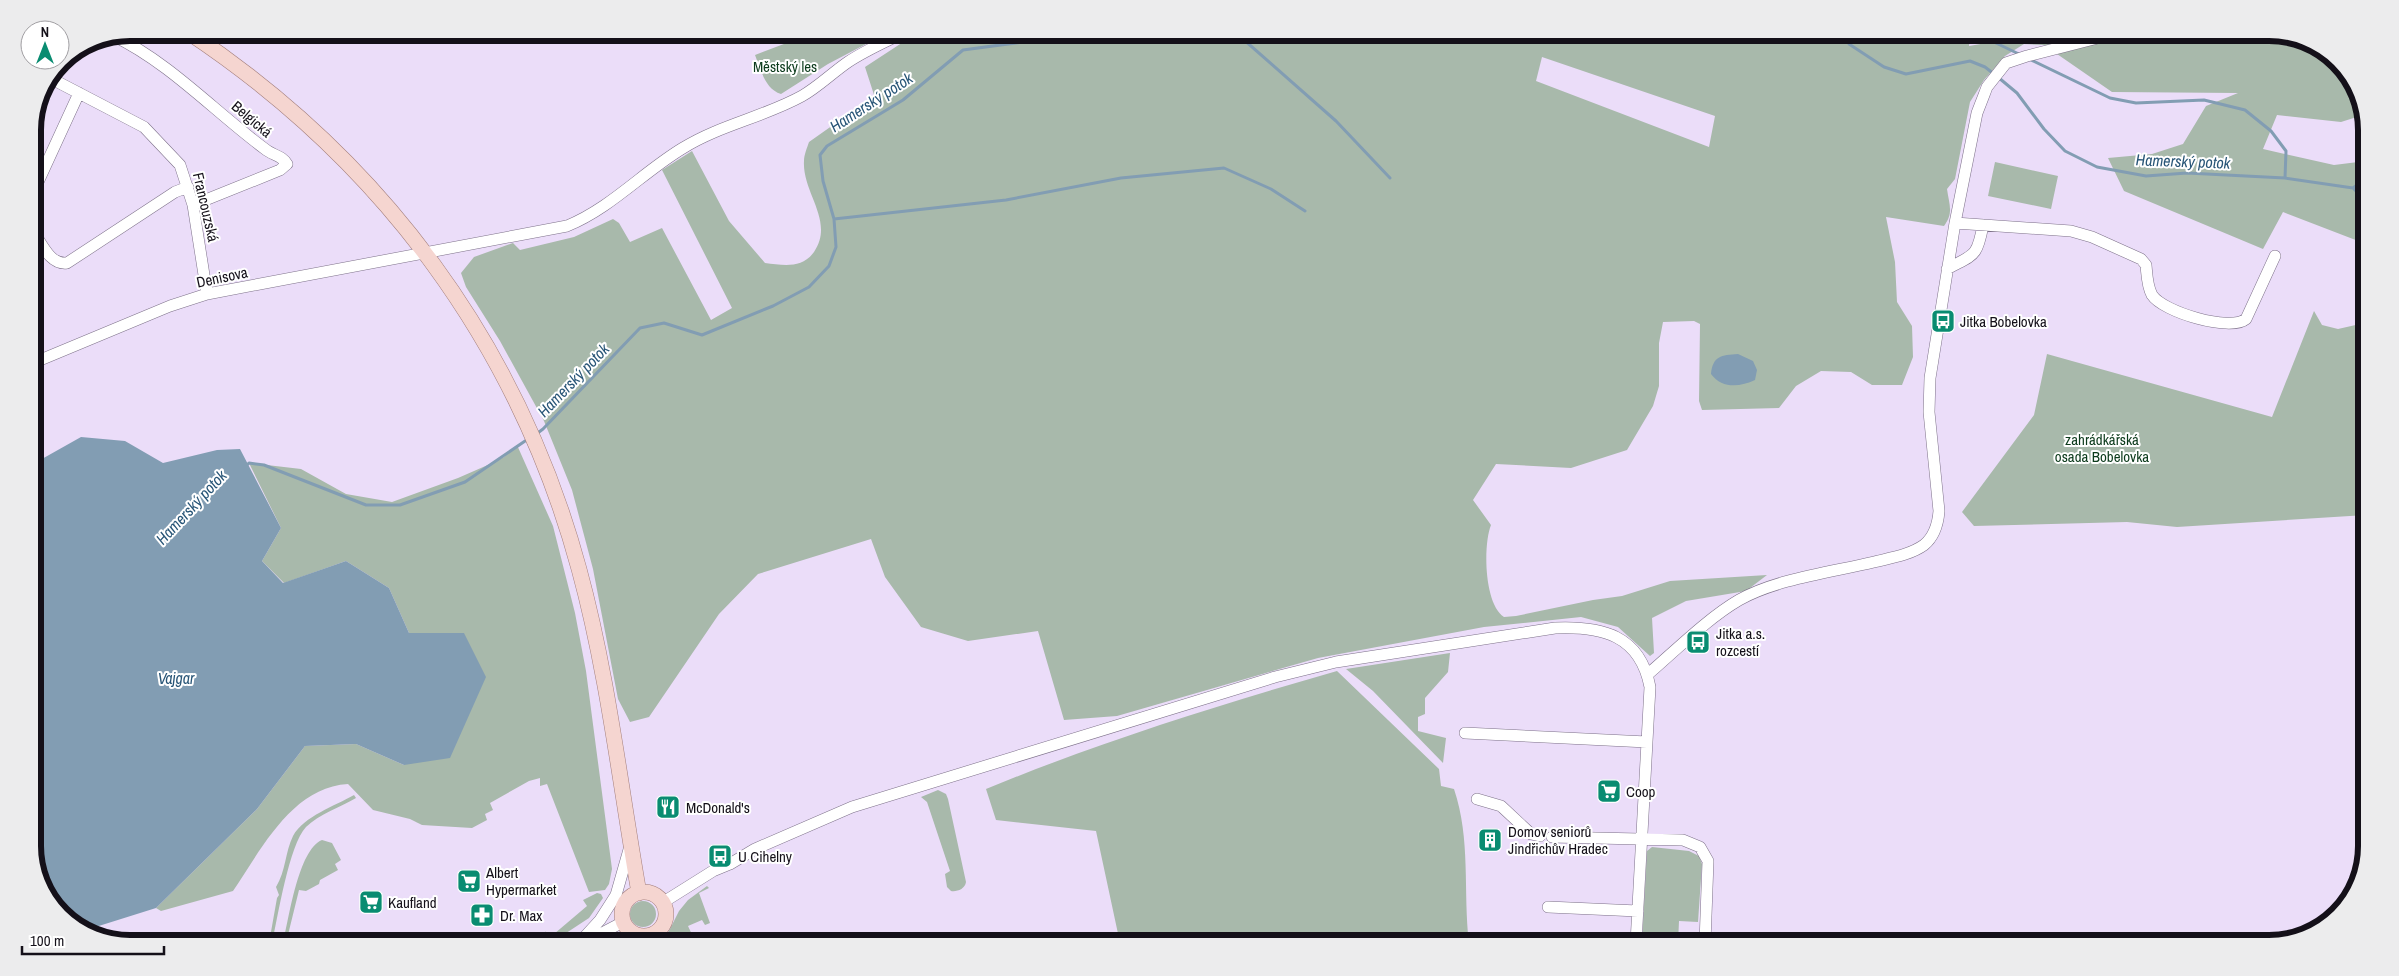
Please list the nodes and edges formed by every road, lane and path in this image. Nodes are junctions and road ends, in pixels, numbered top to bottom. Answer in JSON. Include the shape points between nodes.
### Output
{"nodes":[{"id":1,"x":124,"y":41,"type":"edge"},
{"id":2,"x":201,"y":41,"type":"edge"},
{"id":3,"x":887,"y":41,"type":"edge"},
{"id":4,"x":2089,"y":41,"type":"edge"},
{"id":5,"x":56,"y":81,"type":"edge"},
{"id":6,"x":79,"y":92,"type":"junction"},
{"id":7,"x":41,"y":175,"type":"edge"},
{"id":8,"x":188,"y":187,"type":"junction"},
{"id":9,"x":193,"y":205,"type":"junction"},
{"id":10,"x":1955,"y":223,"type":"junction"},
{"id":11,"x":1983,"y":226,"type":"junction"},
{"id":12,"x":41,"y":243,"type":"edge"},
{"id":13,"x":427,"y":253,"type":"junction"},
{"id":14,"x":2275,"y":256,"type":"dead end"},
{"id":15,"x":1947,"y":269,"type":"junction"},
{"id":16,"x":207,"y":294,"type":"junction"},
{"id":17,"x":41,"y":359,"type":"edge"},
{"id":18,"x":1647,"y":675,"type":"junction"},
{"id":19,"x":1464,"y":733,"type":"dead end"},
{"id":20,"x":1647,"y":742,"type":"junction"},
{"id":21,"x":1477,"y":799,"type":"dead end"},
{"id":22,"x":1540,"y":836,"type":"dead end"},
{"id":23,"x":1552,"y":836,"type":"dead end"},
{"id":24,"x":1642,"y":840,"type":"junction"},
{"id":25,"x":630,"y":844,"type":"junction"},
{"id":26,"x":639,"y":893,"type":"junction"},
{"id":27,"x":662,"y":903,"type":"junction"},
{"id":28,"x":1548,"y":907,"type":"dead end"},
{"id":29,"x":1638,"y":911,"type":"junction"},
{"id":30,"x":623,"y":922,"type":"junction"},
{"id":31,"x":587,"y":935,"type":"edge"},
{"id":32,"x":598,"y":935,"type":"edge"},
{"id":33,"x":636,"y":935,"type":"edge"},
{"id":34,"x":653,"y":935,"type":"edge"},
{"id":35,"x":1637,"y":935,"type":"edge"},
{"id":36,"x":1706,"y":935,"type":"edge"}],
"edges":[{"from":1,"to":9,"type":"street","name":"Belgická","via":[[287,164],[280,170]]},
{"from":2,"to":13,"type":"main road","via":[[312,128],[378,195]]},
{"from":3,"to":13,"type":"street","name":"Denisova","via":[[864,52],[804,95],[684,147],[589,217],[568,226]]},
{"from":4,"to":10,"type":"street","via":[[2006,63],[1987,87],[1977,113]]},
{"from":5,"to":6,"type":"street","name":"Francouzská"},
{"from":6,"to":7,"type":"street"},
{"from":6,"to":8,"type":"street","name":"Francouzská","via":[[144,127],[180,165]]},
{"from":8,"to":9,"type":"street","name":"Francouzská"},
{"from":8,"to":12,"type":"street","via":[[175,192],[67,263],[53,260]]},
{"from":9,"to":16,"type":"street","name":"Francouzská"},
{"from":10,"to":11,"type":"street"},
{"from":10,"to":15,"type":"street"},
{"from":11,"to":14,"type":"street","via":[[2071,231],[2092,237],[2141,260],[2146,265],[2152,295],[2160,305],[2225,324],[2236,324],[2246,319]]},
{"from":11,"to":15,"type":"street","via":[[1974,255]]},
{"from":13,"to":16,"type":"street","name":"Denisova"},
{"from":13,"to":25,"type":"main road","via":[[485,340],[523,413],[570,539],[591,619]]},
{"from":15,"to":18,"type":"street","via":[[1929,395],[1940,511],[1930,539],[1900,556],[1792,581],[1739,600]]},
{"from":16,"to":17,"type":"street","name":"Denisova"},
{"from":18,"to":20,"type":"street","via":[[1650,687]]},
{"from":18,"to":27,"type":"street","via":[[1640,659],[1618,638],[1585,627],[1555,628],[1336,662],[1267,680],[852,807],[755,849]]},
{"from":19,"to":20,"type":"street"},
{"from":20,"to":24,"type":"street"},
{"from":21,"to":22,"type":"street","via":[[1501,806],[1531,834]]},
{"from":23,"to":24,"type":"street"},
{"from":24,"to":29,"type":"street"},
{"from":24,"to":36,"type":"street","via":[[1683,840],[1694,843],[1705,853],[1708,861]]},
{"from":25,"to":26,"type":"main road"},
{"from":25,"to":31,"type":"street","via":[[616,895]]},
{"from":26,"to":27,"type":"main road","via":[[654,896]]},
{"from":26,"to":30,"type":"main road","via":[[624,904]]},
{"from":27,"to":34,"type":"main road","via":[[665,915],[662,927]]},
{"from":28,"to":29,"type":"street"},
{"from":29,"to":35,"type":"street"},
{"from":30,"to":32,"type":"street"},
{"from":30,"to":33,"type":"main road"}]}
